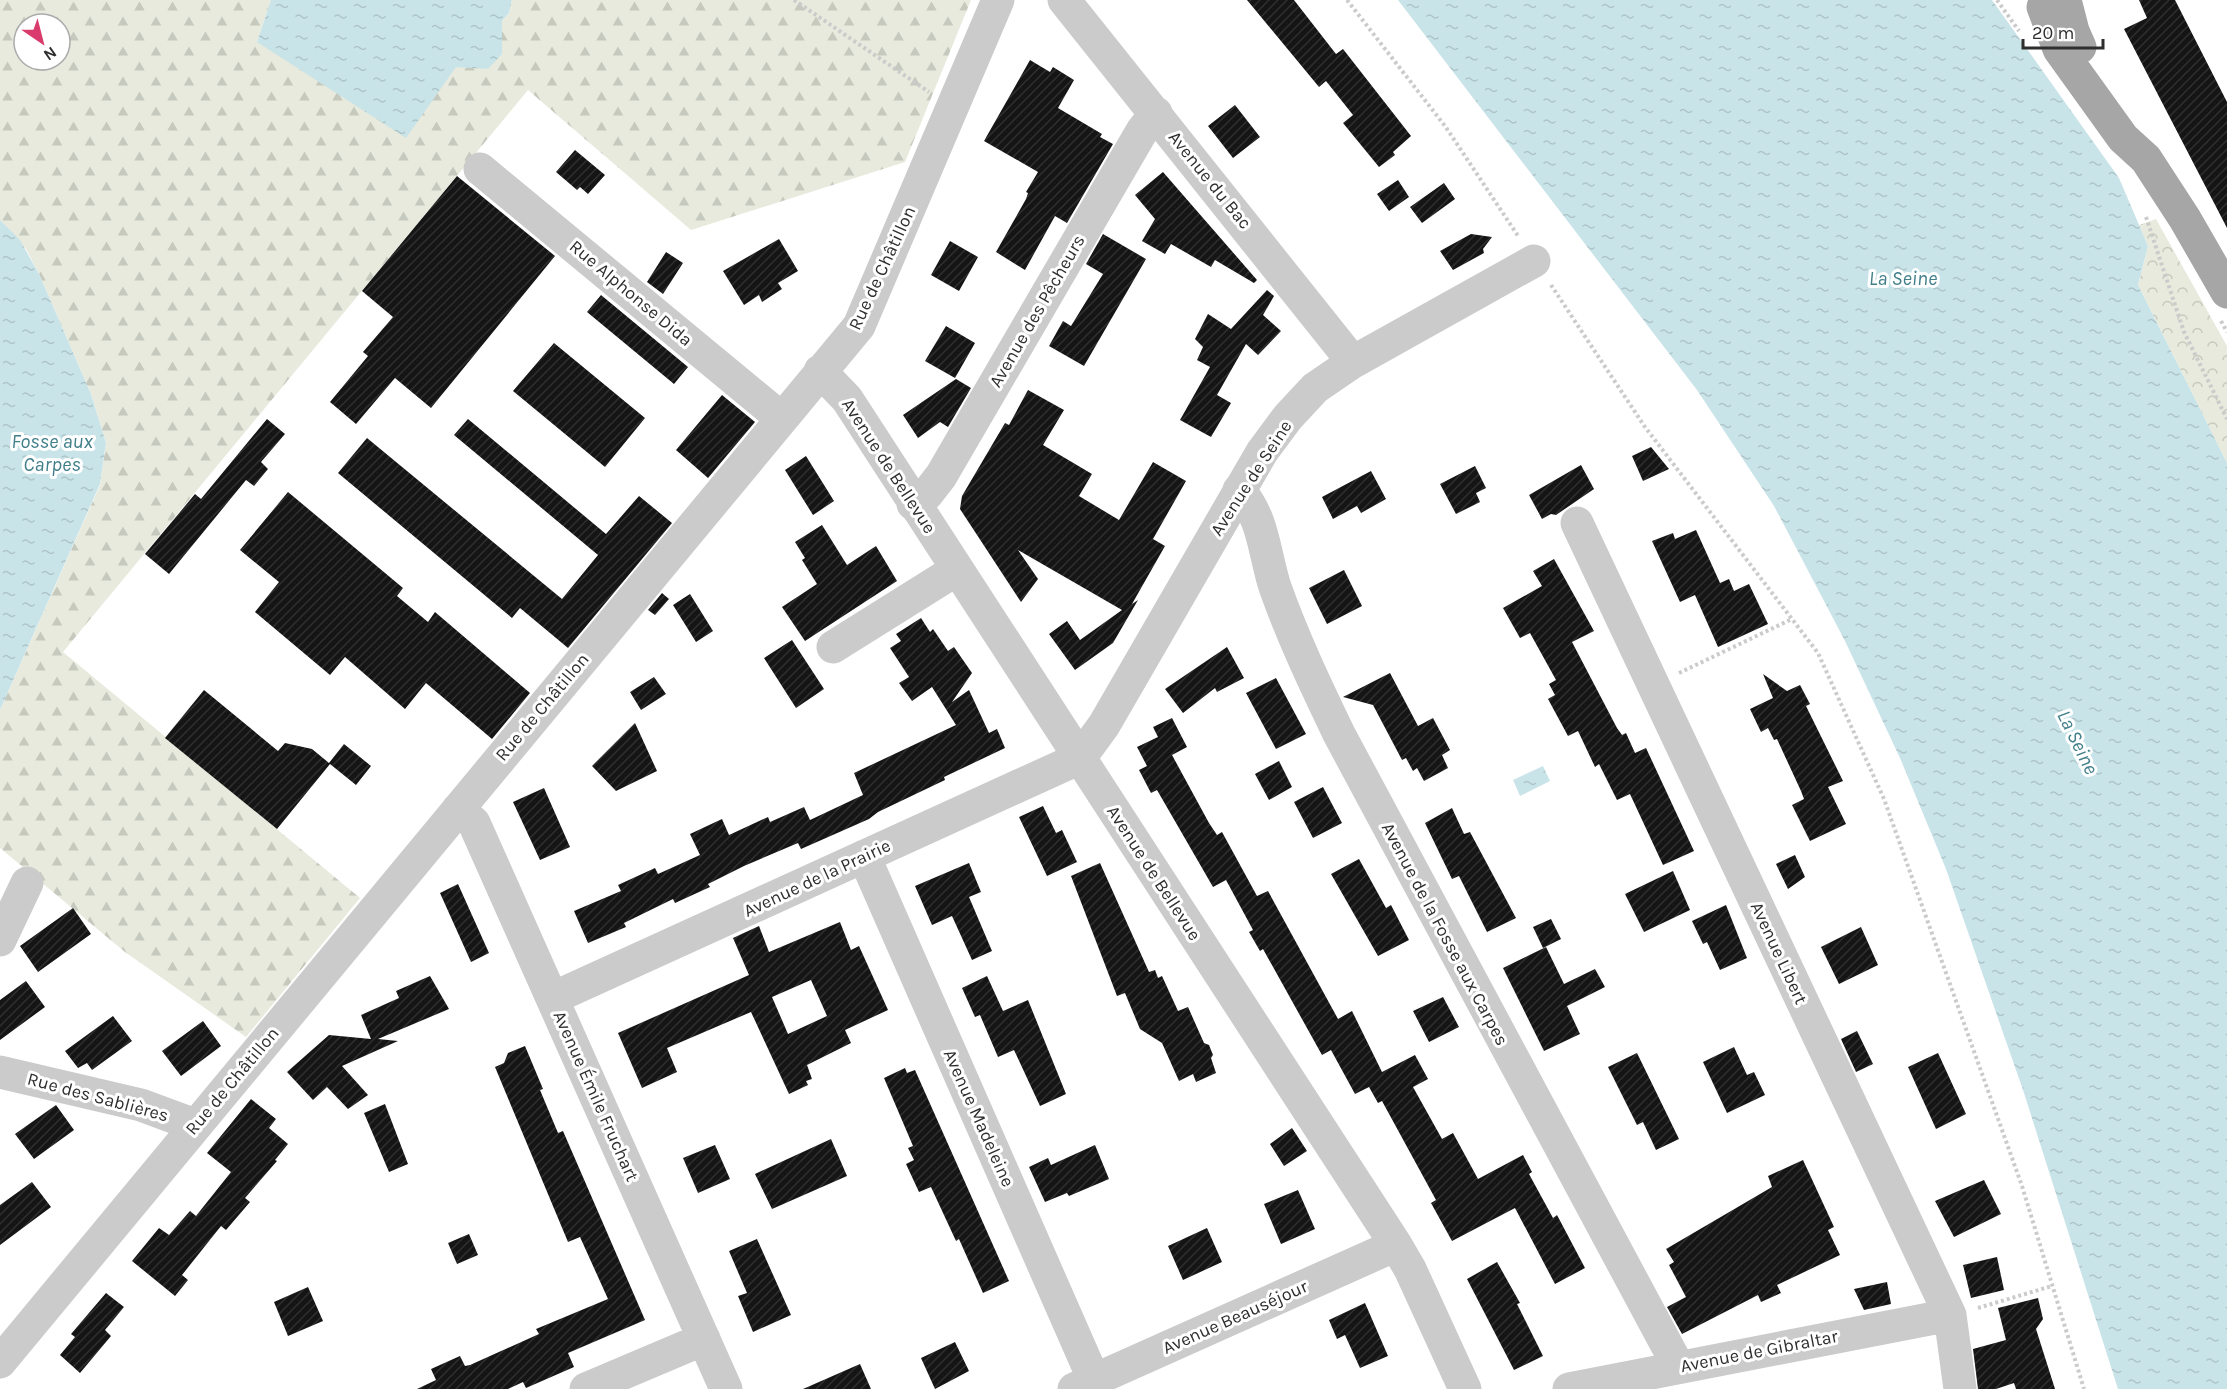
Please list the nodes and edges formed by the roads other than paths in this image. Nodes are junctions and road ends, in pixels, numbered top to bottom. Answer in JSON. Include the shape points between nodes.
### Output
{"nodes":[{"id":1,"x":998,"y":0,"type":"edge"},
{"id":2,"x":1064,"y":0,"type":"edge"},
{"id":3,"x":2051,"y":2,"type":"edge"},
{"id":4,"x":1156,"y":113,"type":"junction"},
{"id":5,"x":480,"y":169,"type":"dead end"},
{"id":6,"x":1534,"y":261,"type":"road end"},
{"id":7,"x":2227,"y":292,"type":"edge"},
{"id":8,"x":1353,"y":362,"type":"junction"},
{"id":9,"x":820,"y":372,"type":"junction"},
{"id":10,"x":781,"y":418,"type":"junction"},
{"id":11,"x":1239,"y":490,"type":"junction"},
{"id":12,"x":913,"y":504,"type":"junction"},
{"id":13,"x":1577,"y":523,"type":"dead end"},
{"id":14,"x":956,"y":570,"type":"junction"},
{"id":15,"x":833,"y":647,"type":"dead end"},
{"id":16,"x":1080,"y":758,"type":"junction"},
{"id":17,"x":458,"y":808,"type":"junction"},
{"id":18,"x":864,"y":856,"type":"junction"},
{"id":19,"x":27,"y":883,"type":"dead end"},
{"id":20,"x":0,"y":940,"type":"edge"},
{"id":21,"x":553,"y":998,"type":"junction"},
{"id":22,"x":0,"y":1072,"type":"edge"},
{"id":23,"x":195,"y":1125,"type":"junction"},
{"id":24,"x":1396,"y":1245,"type":"junction"},
{"id":25,"x":1950,"y":1314,"type":"junction"},
{"id":26,"x":704,"y":1339,"type":"junction"},
{"id":27,"x":0,"y":1362,"type":"edge"},
{"id":28,"x":1678,"y":1366,"type":"junction"},
{"id":29,"x":1084,"y":1384,"type":"edge"},
{"id":30,"x":586,"y":1389,"type":"edge"},
{"id":31,"x":726,"y":1389,"type":"edge"},
{"id":32,"x":1466,"y":1389,"type":"edge"},
{"id":33,"x":1569,"y":1389,"type":"edge"},
{"id":34,"x":1959,"y":1389,"type":"edge"}],
"edges":[{"from":1,"to":9,"type":"street","name":"Rue de Châtillon","via":[[859,326]]},
{"from":2,"to":4,"type":"street","name":"Avenue du Bac"},
{"from":3,"to":7,"type":"main road","via":[[2059,49],[2123,138],[2145,159]]},
{"from":4,"to":8,"type":"street","name":"Avenue du Bac"},
{"from":4,"to":12,"type":"street","name":"Avenue des Pêcheurs","via":[[941,476]]},
{"from":5,"to":10,"type":"street","name":"Rue Alphonse Dida"},
{"from":6,"to":8,"type":"street","name":"Avenue de Seine"},
{"from":8,"to":11,"type":"street","name":"Avenue de Seine","via":[[1316,388],[1288,417]]},
{"from":9,"to":10,"type":"street","name":"Rue de Châtillon"},
{"from":9,"to":12,"type":"street","name":"Avenue de Bellevue","via":[[847,399]]},
{"from":10,"to":17,"type":"street","name":"Rue de Châtillon"},
{"from":11,"to":16,"type":"street","name":"Avenue de Seine","via":[[1110,714]]},
{"from":11,"to":28,"type":"street","name":"Avenue de la Fosse aux Carpes","via":[[1257,515],[1274,584],[1299,652],[1339,734]]},
{"from":12,"to":14,"type":"street","name":"Avenue de Bellevue"},
{"from":13,"to":25,"type":"street","name":"Avenue Libert"},
{"from":14,"to":15,"type":"street"},
{"from":14,"to":16,"type":"street","name":"Avenue de Bellevue"},
{"from":16,"to":18,"type":"street","name":"Avenue de la Prairie"},
{"from":16,"to":24,"type":"street","name":"Avenue de Bellevue"},
{"from":17,"to":21,"type":"street","name":"Avenue Émile Fruchart","via":[[474,823]]},
{"from":17,"to":23,"type":"street","name":"Rue de Châtillon"},
{"from":18,"to":21,"type":"street","name":"Avenue de la Prairie"},
{"from":18,"to":29,"type":"street","name":"Avenue Madeleine"},
{"from":19,"to":20,"type":"street"},
{"from":21,"to":26,"type":"street","name":"Avenue Émile Fruchart"},
{"from":22,"to":23,"type":"street","name":"Rue des Sablières","via":[[141,1105]]},
{"from":23,"to":27,"type":"street","name":"Rue de Châtillon"},
{"from":24,"to":29,"type":"street","name":"Avenue Beauséjour"},
{"from":24,"to":32,"type":"street","name":"Avenue de Bellevue"},
{"from":25,"to":28,"type":"street","name":"Avenue de Gibraltar"},
{"from":25,"to":34,"type":"street","name":"Avenue Libert"},
{"from":26,"to":30,"type":"street"},
{"from":26,"to":31,"type":"street","name":"Avenue Émile Fruchart"},
{"from":28,"to":33,"type":"street","name":"Avenue de Gibraltar"}]}
